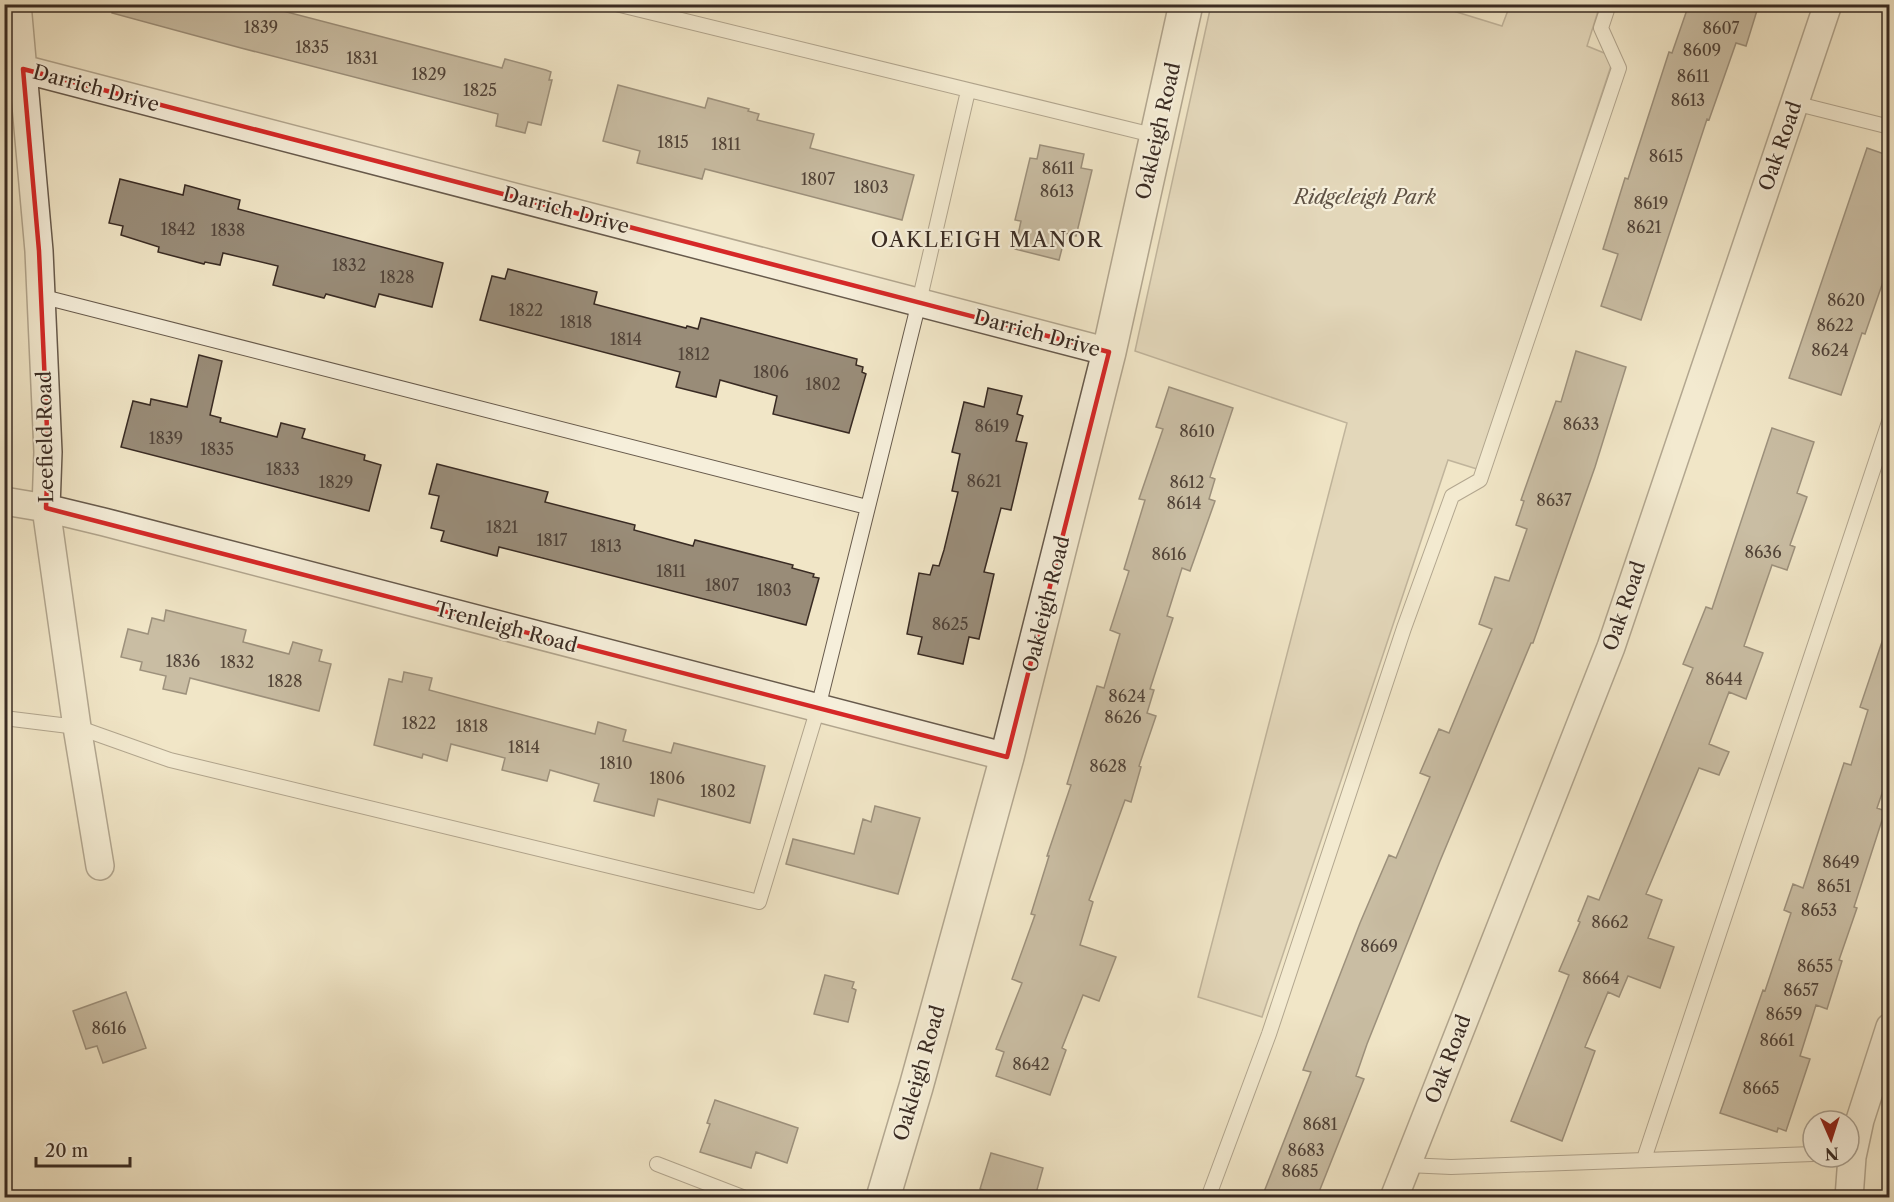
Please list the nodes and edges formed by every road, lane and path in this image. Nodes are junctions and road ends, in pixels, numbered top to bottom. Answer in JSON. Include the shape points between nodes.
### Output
{"nodes":[{"id":1,"x":17,"y":4,"type":"edge"},
{"id":2,"x":616,"y":4,"type":"edge"},
{"id":3,"x":1186,"y":4,"type":"edge"},
{"id":4,"x":1608,"y":4,"type":"edge"},
{"id":5,"x":1828,"y":4,"type":"edge"},
{"id":6,"x":23,"y":69,"type":"junction"},
{"id":7,"x":968,"y":91,"type":"junction"},
{"id":8,"x":1794,"y":104,"type":"junction"},
{"id":9,"x":1890,"y":127,"type":"edge"},
{"id":10,"x":1157,"y":136,"type":"junction"},
{"id":11,"x":40,"y":296,"type":"junction"},
{"id":12,"x":919,"y":302,"type":"junction"},
{"id":13,"x":1109,"y":351,"type":"junction"},
{"id":14,"x":1890,"y":419,"type":"edge"},
{"id":15,"x":4,"y":501,"type":"edge"},
{"id":16,"x":46,"y":507,"type":"junction"},
{"id":17,"x":867,"y":507,"type":"junction"},
{"id":18,"x":818,"y":708,"type":"junction"},
{"id":19,"x":4,"y":718,"type":"edge"},
{"id":20,"x":77,"y":727,"type":"junction"},
{"id":21,"x":1007,"y":757,"type":"junction"},
{"id":22,"x":100,"y":866,"type":"dead end"},
{"id":23,"x":1890,"y":1027,"type":"edge"},
{"id":24,"x":1861,"y":1117,"type":"edge"},
{"id":25,"x":1801,"y":1154,"type":"edge"},
{"id":26,"x":1644,"y":1159,"type":"junction"},
{"id":27,"x":657,"y":1164,"type":"dead end"},
{"id":28,"x":1407,"y":1165,"type":"junction"},
{"id":29,"x":1850,"y":1169,"type":"edge"},
{"id":30,"x":745,"y":1197,"type":"edge"},
{"id":31,"x":883,"y":1197,"type":"edge"},
{"id":32,"x":1208,"y":1197,"type":"edge"},
{"id":33,"x":1394,"y":1197,"type":"edge"},
{"id":34,"x":1849,"y":1197,"type":"edge"}],
"edges":[{"from":1,"to":6,"type":"street","name":"Leefield Road"},
{"from":2,"to":7,"type":"lane"},
{"from":3,"to":10,"type":"street","name":"Oakleigh Road"},
{"from":4,"to":32,"type":"lane","via":[[1601,28],[1619,68],[1480,480],[1452,496],[1269,1034]]},
{"from":5,"to":8,"type":"street","name":"Oak Road"},
{"from":6,"to":11,"type":"street","name":"Leefield Road"},
{"from":6,"to":12,"type":"street","name":"Darrich Drive"},
{"from":7,"to":10,"type":"lane"},
{"from":7,"to":12,"type":"lane"},
{"from":8,"to":9,"type":"lane"},
{"from":8,"to":28,"type":"street","name":"Oak Road","via":[[1611,647]]},
{"from":10,"to":13,"type":"street","name":"Oakleigh Road"},
{"from":11,"to":16,"type":"street","name":"Leefield Road","via":[[48,453]]},
{"from":11,"to":17,"type":"lane"},
{"from":12,"to":13,"type":"street","name":"Darrich Drive"},
{"from":12,"to":17,"type":"lane"},
{"from":13,"to":21,"type":"street","name":"Oakleigh Road"},
{"from":14,"to":26,"type":"lane"},
{"from":15,"to":16,"type":"street","name":"Trenleigh Road"},
{"from":16,"to":18,"type":"street","name":"Trenleigh Road"},
{"from":16,"to":20,"type":"street","name":"Leefield Road"},
{"from":17,"to":18,"type":"lane"},
{"from":18,"to":20,"type":"lane","via":[[759,902],[170,760]]},
{"from":18,"to":21,"type":"street","name":"Trenleigh Road"},
{"from":19,"to":20,"type":"lane"},
{"from":20,"to":22,"type":"street","name":"Leefield Road"},
{"from":21,"to":31,"type":"street","name":"Oakleigh Road"},
{"from":23,"to":24,"type":"street"},
{"from":25,"to":26,"type":"lane"},
{"from":26,"to":28,"type":"lane","via":[[1451,1167]]},
{"from":27,"to":30,"type":"lane"},
{"from":28,"to":33,"type":"street","name":"Oak Road"},
{"from":29,"to":34,"type":"street"}]}
